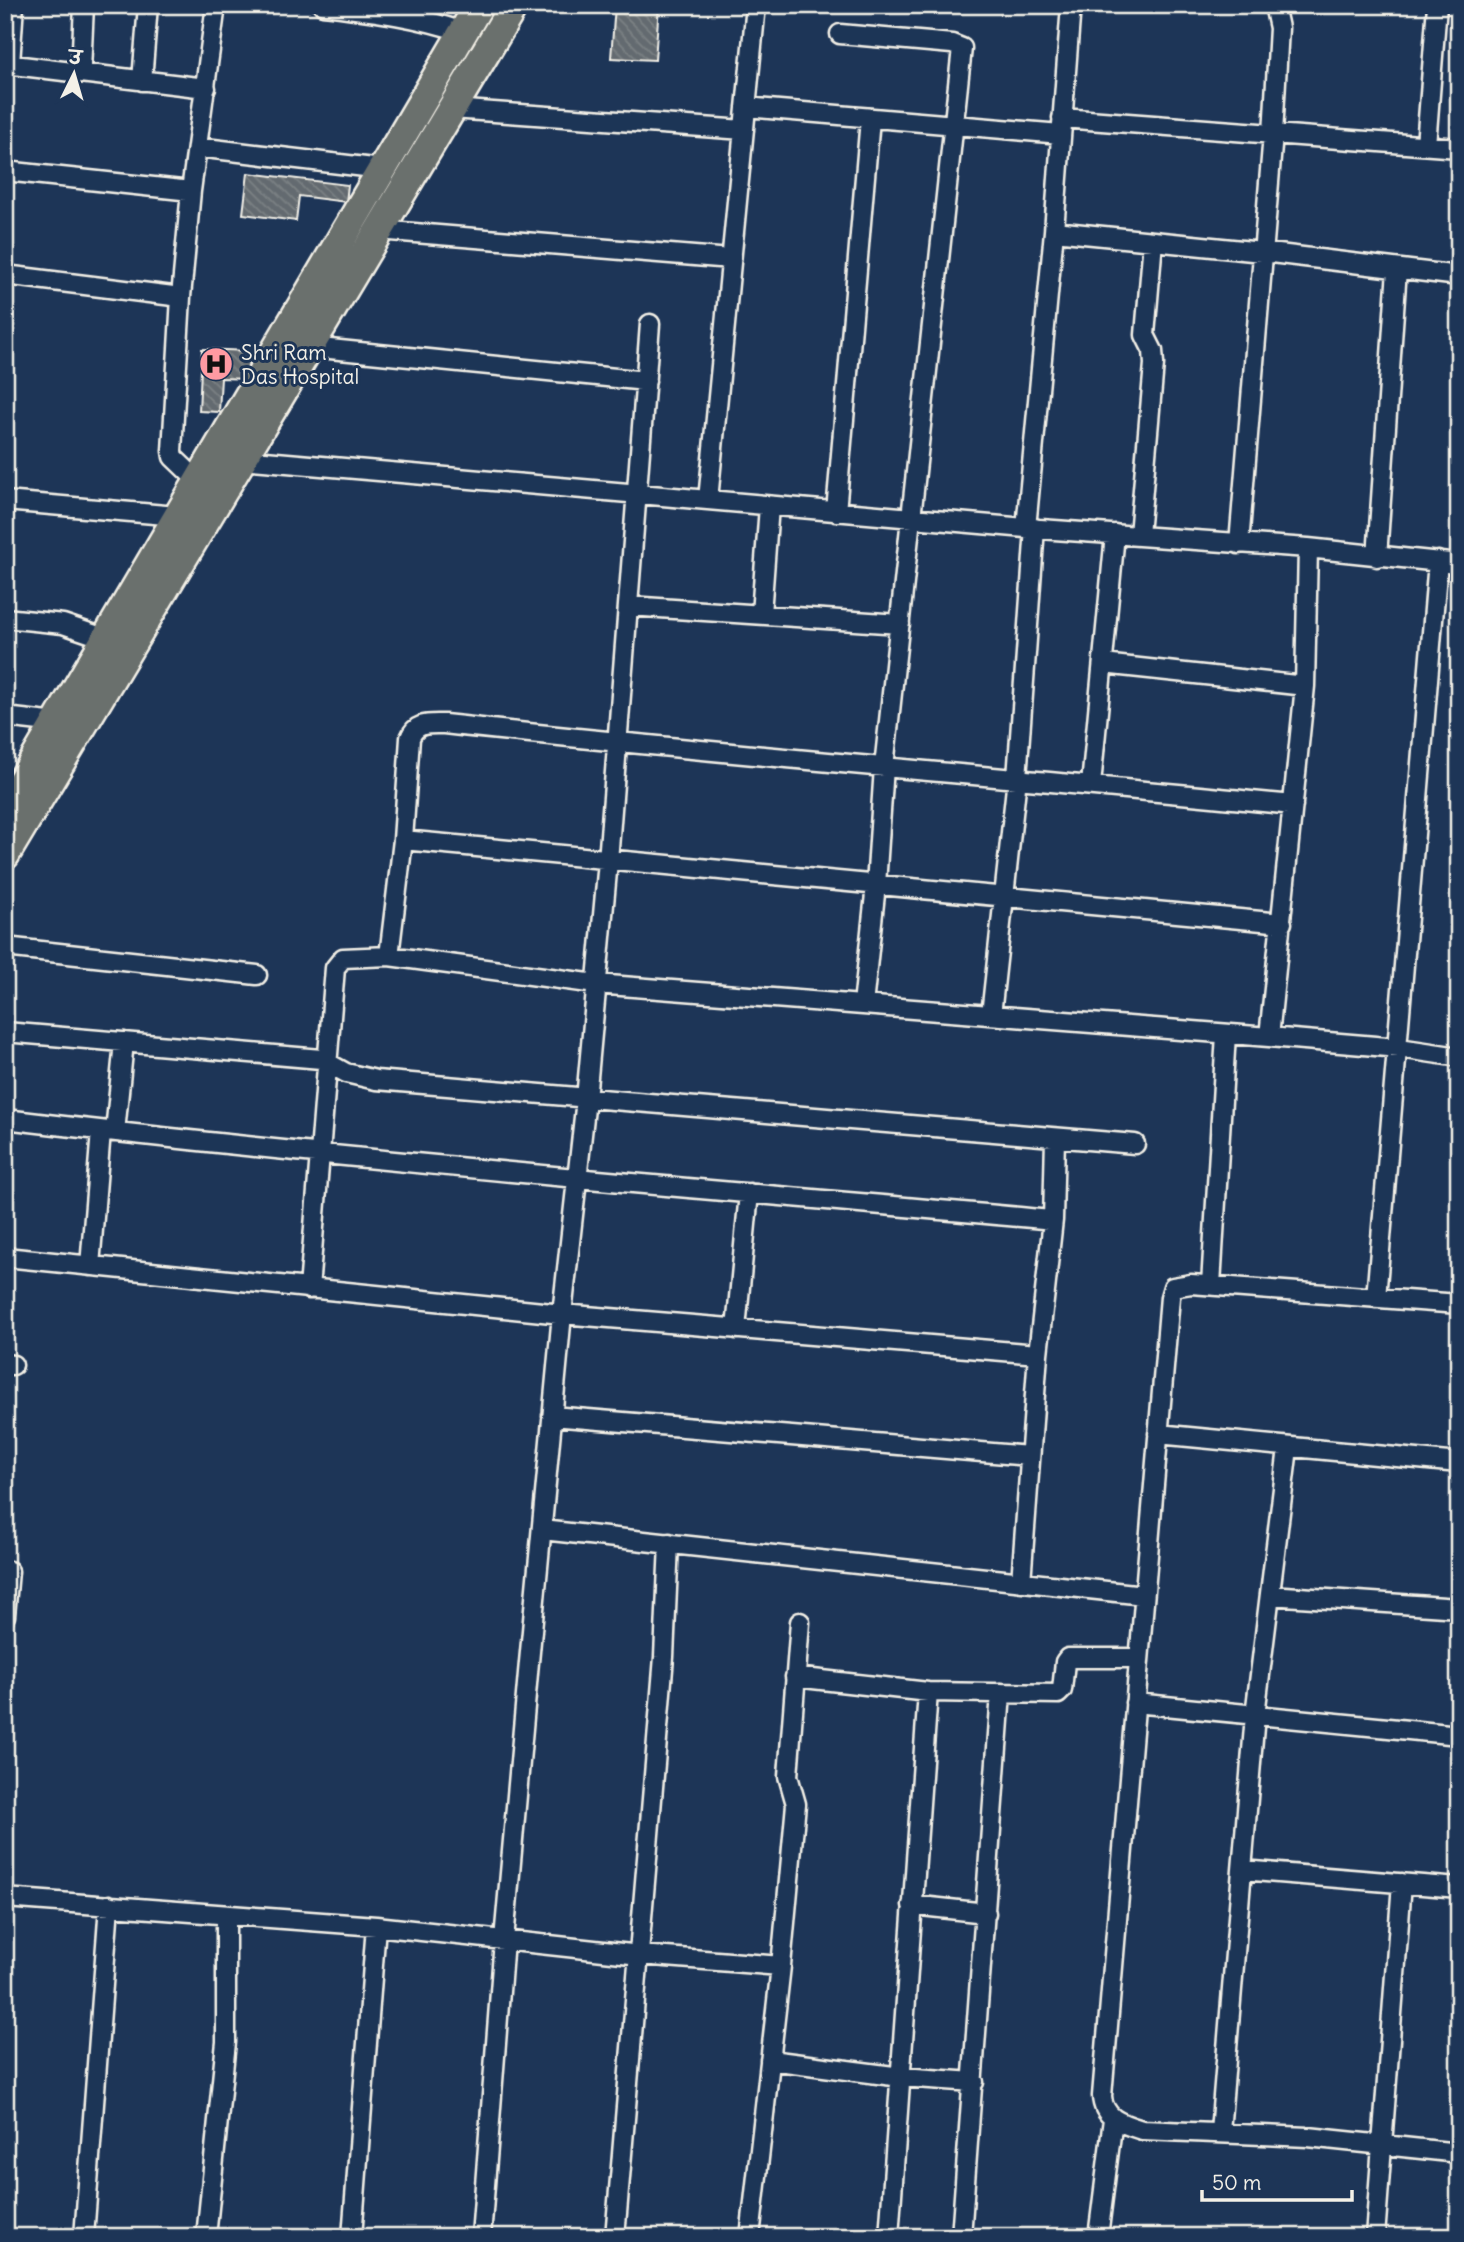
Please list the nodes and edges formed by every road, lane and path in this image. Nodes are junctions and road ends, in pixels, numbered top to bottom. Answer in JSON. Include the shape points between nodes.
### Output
{"nodes":[{"id":1,"x":14,"y":5,"type":"edge"},
{"id":2,"x":84,"y":5,"type":"edge"},
{"id":3,"x":148,"y":5,"type":"edge"},
{"id":4,"x":216,"y":5,"type":"edge"},
{"id":5,"x":323,"y":5,"type":"edge"},
{"id":6,"x":479,"y":5,"type":"edge"},
{"id":7,"x":514,"y":5,"type":"edge"},
{"id":8,"x":756,"y":5,"type":"edge"},
{"id":9,"x":1071,"y":5,"type":"edge"},
{"id":10,"x":1274,"y":5,"type":"edge"},
{"id":11,"x":1437,"y":5,"type":"edge"},
{"id":12,"x":463,"y":32,"type":"junction"},
{"id":13,"x":840,"y":34,"type":"dead end"},
{"id":14,"x":7,"y":64,"type":"edge"},
{"id":15,"x":80,"y":71,"type":"junction"},
{"id":16,"x":142,"y":80,"type":"junction"},
{"id":17,"x":206,"y":88,"type":"junction"},
{"id":18,"x":746,"y":107,"type":"junction"},
{"id":19,"x":452,"y":109,"type":"junction"},
{"id":20,"x":870,"y":119,"type":"junction"},
{"id":21,"x":954,"y":125,"type":"junction"},
{"id":22,"x":1062,"y":126,"type":"junction"},
{"id":23,"x":744,"y":130,"type":"junction"},
{"id":24,"x":1273,"y":134,"type":"junction"},
{"id":25,"x":1426,"y":145,"type":"junction"},
{"id":26,"x":197,"y":147,"type":"junction"},
{"id":27,"x":1459,"y":148,"type":"edge"},
{"id":28,"x":382,"y":169,"type":"junction"},
{"id":29,"x":5,"y":171,"type":"edge"},
{"id":30,"x":191,"y":191,"type":"junction"},
{"id":31,"x":378,"y":230,"type":"junction"},
{"id":32,"x":1054,"y":231,"type":"junction"},
{"id":33,"x":1153,"y":242,"type":"junction"},
{"id":34,"x":1262,"y":252,"type":"junction"},
{"id":35,"x":731,"y":259,"type":"junction"},
{"id":36,"x":1397,"y":269,"type":"junction"},
{"id":37,"x":5,"y":275,"type":"edge"},
{"id":38,"x":1459,"y":276,"type":"edge"},
{"id":39,"x":181,"y":297,"type":"junction"},
{"id":40,"x":650,"y":324,"type":"dead end"},
{"id":41,"x":310,"y":347,"type":"junction"},
{"id":42,"x":646,"y":382,"type":"junction"},
{"id":43,"x":242,"y":459,"type":"junction"},
{"id":44,"x":198,"y":481,"type":"junction"},
{"id":45,"x":637,"y":494,"type":"junction"},
{"id":46,"x":708,"y":500,"type":"junction"},
{"id":47,"x":5,"y":501,"type":"edge"},
{"id":48,"x":769,"y":506,"type":"junction"},
{"id":49,"x":836,"y":512,"type":"junction"},
{"id":50,"x":177,"y":516,"type":"junction"},
{"id":51,"x":912,"y":517,"type":"junction"},
{"id":52,"x":1030,"y":528,"type":"junction"},
{"id":53,"x":1115,"y":534,"type":"junction"},
{"id":54,"x":1139,"y":535,"type":"junction"},
{"id":55,"x":1239,"y":544,"type":"junction"},
{"id":56,"x":1308,"y":548,"type":"junction"},
{"id":57,"x":1377,"y":557,"type":"junction"},
{"id":58,"x":1438,"y":561,"type":"junction"},
{"id":59,"x":1459,"y":564,"type":"edge"},
{"id":60,"x":629,"y":606,"type":"junction"},
{"id":61,"x":761,"y":614,"type":"junction"},
{"id":62,"x":5,"y":618,"type":"edge"},
{"id":63,"x":900,"y":624,"type":"junction"},
{"id":64,"x":118,"y":644,"type":"junction"},
{"id":65,"x":1103,"y":664,"type":"junction"},
{"id":66,"x":1304,"y":687,"type":"junction"},
{"id":67,"x":5,"y":717,"type":"edge"},
{"id":68,"x":57,"y":723,"type":"junction"},
{"id":69,"x":617,"y":743,"type":"junction"},
{"id":70,"x":884,"y":767,"type":"junction"},
{"id":71,"x":1017,"y":778,"type":"junction"},
{"id":72,"x":1091,"y":785,"type":"junction"},
{"id":73,"x":1293,"y":805,"type":"junction"},
{"id":74,"x":5,"y":810,"type":"edge"},
{"id":75,"x":403,"y":840,"type":"junction"},
{"id":76,"x":5,"y":855,"type":"edge"},
{"id":77,"x":608,"y":861,"type":"junction"},
{"id":78,"x":876,"y":885,"type":"junction"},
{"id":79,"x":1006,"y":895,"type":"junction"},
{"id":80,"x":1282,"y":923,"type":"junction"},
{"id":81,"x":5,"y":947,"type":"edge"},
{"id":82,"x":389,"y":956,"type":"junction"},
{"id":83,"x":257,"y":975,"type":"dead end"},
{"id":84,"x":596,"y":985,"type":"junction"},
{"id":85,"x":863,"y":1004,"type":"junction"},
{"id":86,"x":991,"y":1015,"type":"junction"},
{"id":87,"x":5,"y":1032,"type":"edge"},
{"id":88,"x":1226,"y":1034,"type":"junction"},
{"id":89,"x":1269,"y":1037,"type":"junction"},
{"id":90,"x":124,"y":1042,"type":"junction"},
{"id":91,"x":1399,"y":1048,"type":"junction"},
{"id":92,"x":1459,"y":1057,"type":"edge"},
{"id":93,"x":326,"y":1061,"type":"junction"},
{"id":94,"x":586,"y":1099,"type":"junction"},
{"id":95,"x":5,"y":1119,"type":"edge"},
{"id":96,"x":108,"y":1132,"type":"junction"},
{"id":97,"x":1055,"y":1138,"type":"junction"},
{"id":98,"x":1135,"y":1144,"type":"dead end"},
{"id":99,"x":319,"y":1153,"type":"junction"},
{"id":100,"x":578,"y":1178,"type":"junction"},
{"id":101,"x":749,"y":1193,"type":"junction"},
{"id":102,"x":1053,"y":1220,"type":"junction"},
{"id":103,"x":5,"y":1257,"type":"edge"},
{"id":104,"x":90,"y":1266,"type":"junction"},
{"id":105,"x":1211,"y":1285,"type":"junction"},
{"id":106,"x":309,"y":1289,"type":"junction"},
{"id":107,"x":1376,"y":1298,"type":"junction"},
{"id":108,"x":1459,"y":1304,"type":"edge"},
{"id":109,"x":562,"y":1314,"type":"junction"},
{"id":110,"x":736,"y":1329,"type":"junction"},
{"id":111,"x":1038,"y":1354,"type":"junction"},
{"id":112,"x":552,"y":1416,"type":"junction"},
{"id":113,"x":1158,"y":1434,"type":"junction"},
{"id":114,"x":1288,"y":1448,"type":"junction"},
{"id":115,"x":1030,"y":1456,"type":"junction"},
{"id":116,"x":1459,"y":1463,"type":"edge"},
{"id":117,"x":542,"y":1530,"type":"junction"},
{"id":118,"x":669,"y":1543,"type":"junction"},
{"id":119,"x":9,"y":1572,"type":"dead end"},
{"id":120,"x":1021,"y":1581,"type":"junction"},
{"id":121,"x":1144,"y":1595,"type":"junction"},
{"id":122,"x":1270,"y":1595,"type":"junction"},
{"id":123,"x":1459,"y":1608,"type":"edge"},
{"id":124,"x":5,"y":1616,"type":"edge"},
{"id":125,"x":800,"y":1622,"type":"dead end"},
{"id":126,"x":1139,"y":1658,"type":"junction"},
{"id":127,"x":795,"y":1677,"type":"junction"},
{"id":128,"x":928,"y":1692,"type":"junction"},
{"id":129,"x":1001,"y":1693,"type":"junction"},
{"id":130,"x":1135,"y":1703,"type":"junction"},
{"id":131,"x":1255,"y":1715,"type":"junction"},
{"id":132,"x":1459,"y":1735,"type":"edge"},
{"id":133,"x":1242,"y":1870,"type":"junction"},
{"id":134,"x":1402,"y":1883,"type":"junction"},
{"id":135,"x":1459,"y":1888,"type":"edge"},
{"id":136,"x":5,"y":1898,"type":"edge"},
{"id":137,"x":109,"y":1905,"type":"junction"},
{"id":138,"x":912,"y":1905,"type":"junction"},
{"id":139,"x":986,"y":1913,"type":"junction"},
{"id":140,"x":226,"y":1916,"type":"junction"},
{"id":141,"x":376,"y":1926,"type":"junction"},
{"id":142,"x":504,"y":1940,"type":"junction"},
{"id":143,"x":640,"y":1955,"type":"junction"},
{"id":144,"x":781,"y":1966,"type":"junction"},
{"id":145,"x":770,"y":2060,"type":"junction"},
{"id":146,"x":901,"y":2077,"type":"junction"},
{"id":147,"x":974,"y":2082,"type":"junction"},
{"id":148,"x":1113,"y":2119,"type":"junction"},
{"id":149,"x":1220,"y":2132,"type":"junction"},
{"id":150,"x":1382,"y":2145,"type":"junction"},
{"id":151,"x":1459,"y":2154,"type":"edge"},
{"id":152,"x":84,"y":2237,"type":"edge"},
{"id":153,"x":206,"y":2237,"type":"edge"},
{"id":154,"x":352,"y":2237,"type":"edge"},
{"id":155,"x":481,"y":2237,"type":"edge"},
{"id":156,"x":615,"y":2237,"type":"edge"},
{"id":157,"x":750,"y":2237,"type":"edge"},
{"id":158,"x":889,"y":2237,"type":"edge"},
{"id":159,"x":961,"y":2237,"type":"edge"},
{"id":160,"x":1098,"y":2237,"type":"edge"},
{"id":161,"x":1375,"y":2237,"type":"edge"}],
"edges":[{"from":1,"to":14,"type":"street"},
{"from":2,"to":15,"type":"street"},
{"from":3,"to":16,"type":"street"},
{"from":4,"to":17,"type":"street"},
{"from":5,"to":12,"type":"street","via":[[399,14]]},
{"from":6,"to":12,"type":"main road"},
{"from":7,"to":19,"type":"main road"},
{"from":8,"to":18,"type":"street"},
{"from":9,"to":22,"type":"street"},
{"from":10,"to":24,"type":"street","via":[[1279,28]]},
{"from":11,"to":25,"type":"street"},
{"from":12,"to":28,"type":"main road"},
{"from":13,"to":21,"type":"street","via":[[962,48]]},
{"from":14,"to":15,"type":"street"},
{"from":15,"to":16,"type":"street"},
{"from":16,"to":17,"type":"street"},
{"from":17,"to":26,"type":"street"},
{"from":18,"to":20,"type":"street"},
{"from":18,"to":23,"type":"street"},
{"from":19,"to":23,"type":"street"},
{"from":19,"to":31,"type":"main road"},
{"from":20,"to":21,"type":"street"},
{"from":20,"to":49,"type":"street"},
{"from":21,"to":22,"type":"street"},
{"from":21,"to":51,"type":"street"},
{"from":22,"to":24,"type":"street"},
{"from":22,"to":32,"type":"street"},
{"from":23,"to":35,"type":"street"},
{"from":24,"to":25,"type":"street"},
{"from":24,"to":34,"type":"street"},
{"from":25,"to":27,"type":"street"},
{"from":26,"to":28,"type":"street"},
{"from":26,"to":30,"type":"street"},
{"from":28,"to":44,"type":"main road"},
{"from":29,"to":30,"type":"street"},
{"from":30,"to":39,"type":"street"},
{"from":31,"to":35,"type":"street"},
{"from":31,"to":41,"type":"main road"},
{"from":32,"to":33,"type":"street"},
{"from":32,"to":52,"type":"street"},
{"from":33,"to":34,"type":"street"},
{"from":33,"to":54,"type":"street","via":[[1145,335],[1154,363]]},
{"from":34,"to":36,"type":"street"},
{"from":34,"to":55,"type":"street"},
{"from":35,"to":46,"type":"street"},
{"from":36,"to":38,"type":"street"},
{"from":36,"to":57,"type":"street"},
{"from":37,"to":39,"type":"street"},
{"from":39,"to":44,"type":"street","via":[[172,451]]},
{"from":40,"to":42,"type":"street"},
{"from":41,"to":42,"type":"street"},
{"from":41,"to":43,"type":"main road"},
{"from":42,"to":45,"type":"street"},
{"from":43,"to":45,"type":"street"},
{"from":43,"to":64,"type":"main road"},
{"from":44,"to":50,"type":"main road"},
{"from":45,"to":46,"type":"street"},
{"from":45,"to":60,"type":"street"},
{"from":46,"to":48,"type":"street"},
{"from":47,"to":50,"type":"street"},
{"from":48,"to":49,"type":"street"},
{"from":48,"to":61,"type":"street"},
{"from":49,"to":51,"type":"street"},
{"from":50,"to":64,"type":"main road"},
{"from":51,"to":52,"type":"street"},
{"from":51,"to":63,"type":"street"},
{"from":52,"to":53,"type":"street"},
{"from":52,"to":71,"type":"street"},
{"from":53,"to":54,"type":"street"},
{"from":53,"to":65,"type":"street"},
{"from":54,"to":55,"type":"street"},
{"from":55,"to":56,"type":"street"},
{"from":56,"to":57,"type":"street"},
{"from":56,"to":66,"type":"street"},
{"from":57,"to":58,"type":"street"},
{"from":58,"to":59,"type":"street"},
{"from":58,"to":91,"type":"street"},
{"from":60,"to":61,"type":"street"},
{"from":60,"to":69,"type":"street"},
{"from":61,"to":63,"type":"street"},
{"from":62,"to":64,"type":"street","via":[[63,625]]},
{"from":63,"to":70,"type":"street"},
{"from":64,"to":68,"type":"main road"},
{"from":64,"to":76,"type":"main road"},
{"from":65,"to":66,"type":"street"},
{"from":65,"to":72,"type":"street"},
{"from":66,"to":73,"type":"street"},
{"from":67,"to":68,"type":"street"},
{"from":68,"to":74,"type":"main road"},
{"from":69,"to":70,"type":"street"},
{"from":69,"to":75,"type":"street","via":[[422,725],[411,738]]},
{"from":69,"to":77,"type":"street"},
{"from":70,"to":71,"type":"street"},
{"from":70,"to":78,"type":"street"},
{"from":71,"to":72,"type":"street"},
{"from":71,"to":79,"type":"street"},
{"from":72,"to":73,"type":"street"},
{"from":73,"to":80,"type":"street"},
{"from":75,"to":77,"type":"street"},
{"from":75,"to":82,"type":"street"},
{"from":77,"to":78,"type":"street"},
{"from":77,"to":84,"type":"street"},
{"from":78,"to":79,"type":"street"},
{"from":78,"to":85,"type":"street"},
{"from":79,"to":80,"type":"street"},
{"from":79,"to":86,"type":"street"},
{"from":80,"to":89,"type":"street"},
{"from":81,"to":83,"type":"street"},
{"from":82,"to":84,"type":"street"},
{"from":82,"to":93,"type":"street","via":[[338,962]]},
{"from":84,"to":85,"type":"street"},
{"from":84,"to":94,"type":"street"},
{"from":85,"to":86,"type":"street"},
{"from":86,"to":88,"type":"street"},
{"from":87,"to":90,"type":"street"},
{"from":88,"to":89,"type":"street"},
{"from":88,"to":105,"type":"street"},
{"from":89,"to":91,"type":"street"},
{"from":90,"to":93,"type":"street"},
{"from":90,"to":96,"type":"street"},
{"from":91,"to":92,"type":"street"},
{"from":91,"to":107,"type":"street"},
{"from":93,"to":94,"type":"street","via":[[346,1073],[376,1080]]},
{"from":93,"to":99,"type":"street"},
{"from":94,"to":97,"type":"street"},
{"from":94,"to":100,"type":"street"},
{"from":95,"to":96,"type":"street"},
{"from":96,"to":99,"type":"street"},
{"from":96,"to":104,"type":"street"},
{"from":97,"to":98,"type":"street"},
{"from":97,"to":102,"type":"street"},
{"from":99,"to":100,"type":"street"},
{"from":99,"to":106,"type":"street"},
{"from":100,"to":101,"type":"street"},
{"from":100,"to":109,"type":"street"},
{"from":101,"to":102,"type":"street"},
{"from":101,"to":110,"type":"street"},
{"from":102,"to":111,"type":"street"},
{"from":103,"to":104,"type":"street"},
{"from":104,"to":106,"type":"street"},
{"from":105,"to":107,"type":"street"},
{"from":105,"to":113,"type":"street","via":[[1173,1287]]},
{"from":106,"to":109,"type":"street"},
{"from":107,"to":108,"type":"street"},
{"from":109,"to":110,"type":"street"},
{"from":109,"to":112,"type":"street"},
{"from":110,"to":111,"type":"street"},
{"from":111,"to":115,"type":"street"},
{"from":112,"to":115,"type":"street"},
{"from":112,"to":117,"type":"street"},
{"from":113,"to":114,"type":"street"},
{"from":113,"to":121,"type":"street"},
{"from":114,"to":116,"type":"street"},
{"from":114,"to":122,"type":"street"},
{"from":115,"to":120,"type":"street"},
{"from":117,"to":118,"type":"street"},
{"from":117,"to":142,"type":"street"},
{"from":118,"to":120,"type":"street"},
{"from":118,"to":143,"type":"street"},
{"from":119,"to":124,"type":"street"},
{"from":120,"to":121,"type":"street"},
{"from":121,"to":126,"type":"street"},
{"from":122,"to":123,"type":"street"},
{"from":122,"to":131,"type":"street"},
{"from":125,"to":127,"type":"street"},
{"from":126,"to":129,"type":"street","via":[[1070,1657],[1065,1662],[1061,1693]]},
{"from":126,"to":130,"type":"street"},
{"from":127,"to":128,"type":"street"},
{"from":127,"to":144,"type":"street","via":[[788,1776],[796,1804]]},
{"from":128,"to":129,"type":"street"},
{"from":128,"to":138,"type":"street"},
{"from":129,"to":139,"type":"street"},
{"from":130,"to":131,"type":"street"},
{"from":130,"to":148,"type":"street","via":[[1102,2096]]},
{"from":131,"to":132,"type":"street"},
{"from":131,"to":133,"type":"street"},
{"from":133,"to":134,"type":"street"},
{"from":133,"to":149,"type":"street"},
{"from":134,"to":135,"type":"street"},
{"from":134,"to":150,"type":"street"},
{"from":136,"to":137,"type":"street"},
{"from":137,"to":140,"type":"street"},
{"from":137,"to":152,"type":"street"},
{"from":138,"to":139,"type":"street"},
{"from":138,"to":146,"type":"street"},
{"from":139,"to":147,"type":"street"},
{"from":140,"to":141,"type":"street"},
{"from":140,"to":153,"type":"street","via":[[226,2042]]},
{"from":141,"to":142,"type":"street"},
{"from":141,"to":154,"type":"street"},
{"from":142,"to":143,"type":"street"},
{"from":142,"to":155,"type":"street"},
{"from":143,"to":144,"type":"street"},
{"from":143,"to":156,"type":"street"},
{"from":144,"to":145,"type":"street"},
{"from":145,"to":146,"type":"street"},
{"from":145,"to":157,"type":"street"},
{"from":146,"to":147,"type":"street"},
{"from":146,"to":158,"type":"street"},
{"from":147,"to":159,"type":"street"},
{"from":148,"to":149,"type":"street","via":[[1142,2130]]},
{"from":148,"to":160,"type":"street"},
{"from":149,"to":150,"type":"street"},
{"from":150,"to":151,"type":"street"},
{"from":150,"to":161,"type":"street"}]}
